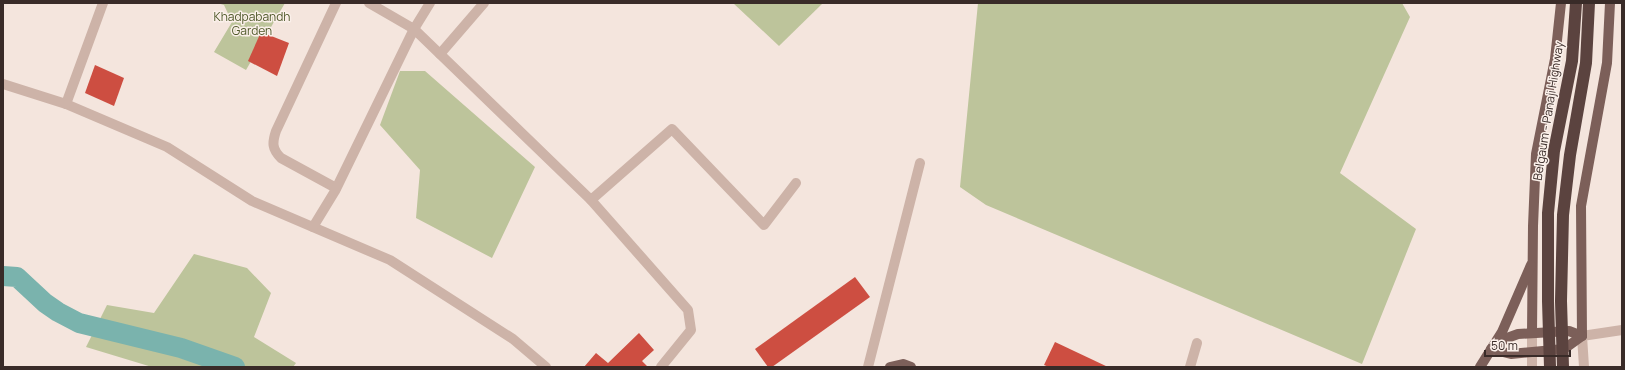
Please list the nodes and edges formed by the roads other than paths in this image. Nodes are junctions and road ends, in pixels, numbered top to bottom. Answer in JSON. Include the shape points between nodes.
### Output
{"nodes":[{"id":1,"x":103,"y":3,"type":"edge"},
{"id":2,"x":336,"y":3,"type":"edge"},
{"id":3,"x":369,"y":3,"type":"edge"},
{"id":4,"x":430,"y":3,"type":"edge"},
{"id":5,"x":484,"y":3,"type":"edge"},
{"id":6,"x":1561,"y":3,"type":"edge"},
{"id":7,"x":1576,"y":3,"type":"edge"},
{"id":8,"x":1589,"y":3,"type":"edge"},
{"id":9,"x":1610,"y":3,"type":"edge"},
{"id":10,"x":414,"y":29,"type":"junction"},
{"id":11,"x":440,"y":54,"type":"junction"},
{"id":12,"x":3,"y":84,"type":"edge"},
{"id":13,"x":66,"y":104,"type":"junction"},
{"id":14,"x":920,"y":163,"type":"dead end"},
{"id":15,"x":796,"y":183,"type":"dead end"},
{"id":16,"x":336,"y":188,"type":"junction"},
{"id":17,"x":591,"y":200,"type":"junction"},
{"id":18,"x":313,"y":227,"type":"junction"},
{"id":19,"x":1533,"y":262,"type":"junction"},
{"id":20,"x":1622,"y":330,"type":"edge"},
{"id":21,"x":1532,"y":333,"type":"junction"},
{"id":22,"x":1582,"y":336,"type":"junction"},
{"id":23,"x":1197,"y":343,"type":"dead end"},
{"id":24,"x":1491,"y":349,"type":"junction"},
{"id":25,"x":1532,"y":352,"type":"junction"},
{"id":26,"x":546,"y":367,"type":"edge"},
{"id":27,"x":661,"y":367,"type":"edge"},
{"id":28,"x":868,"y":367,"type":"edge"},
{"id":29,"x":890,"y":367,"type":"edge"},
{"id":30,"x":912,"y":367,"type":"edge"},
{"id":31,"x":1190,"y":367,"type":"edge"},
{"id":32,"x":1480,"y":367,"type":"edge"},
{"id":33,"x":1532,"y":367,"type":"edge"},
{"id":34,"x":1550,"y":367,"type":"edge"},
{"id":35,"x":1563,"y":367,"type":"edge"},
{"id":36,"x":1584,"y":367,"type":"edge"}],
"edges":[{"from":1,"to":13,"type":"street"},
{"from":2,"to":16,"type":"street","via":[[276,131],[273,146],[274,152],[281,158]]},
{"from":3,"to":10,"type":"street"},
{"from":4,"to":10,"type":"street"},
{"from":5,"to":11,"type":"street"},
{"from":6,"to":19,"type":"main road","via":[[1555,59],[1536,154]]},
{"from":7,"to":34,"type":"highway","name":"Belgaum - Panaji Highway","via":[[1572,61],[1554,151],[1548,213]]},
{"from":8,"to":35,"type":"highway","via":[[1586,63],[1562,215]]},
{"from":9,"to":22,"type":"main road","via":[[1607,63],[1581,206]]},
{"from":10,"to":11,"type":"street"},
{"from":10,"to":16,"type":"street"},
{"from":11,"to":17,"type":"street"},
{"from":12,"to":13,"type":"street"},
{"from":13,"to":18,"type":"street","via":[[167,148],[252,201]]},
{"from":14,"to":28,"type":"street"},
{"from":15,"to":17,"type":"street","via":[[764,225],[672,129]]},
{"from":16,"to":18,"type":"street"},
{"from":17,"to":27,"type":"street","via":[[688,310],[691,330]]},
{"from":18,"to":26,"type":"street","via":[[390,260],[513,339]]},
{"from":19,"to":21,"type":"main road"},
{"from":19,"to":24,"type":"main road","via":[[1502,332]]},
{"from":20,"to":22,"type":"street"},
{"from":21,"to":22,"type":"main road","via":[[1569,331]]},
{"from":21,"to":24,"type":"main road","via":[[1507,338]]},
{"from":21,"to":25,"type":"street"},
{"from":22,"to":25,"type":"main road","via":[[1564,349]]},
{"from":22,"to":36,"type":"street"},
{"from":23,"to":31,"type":"street"},
{"from":24,"to":25,"type":"main road","via":[[1511,354]]},
{"from":24,"to":32,"type":"main road"},
{"from":25,"to":33,"type":"street"},
{"from":29,"to":30,"type":"main road","via":[[903,364]]}]}
